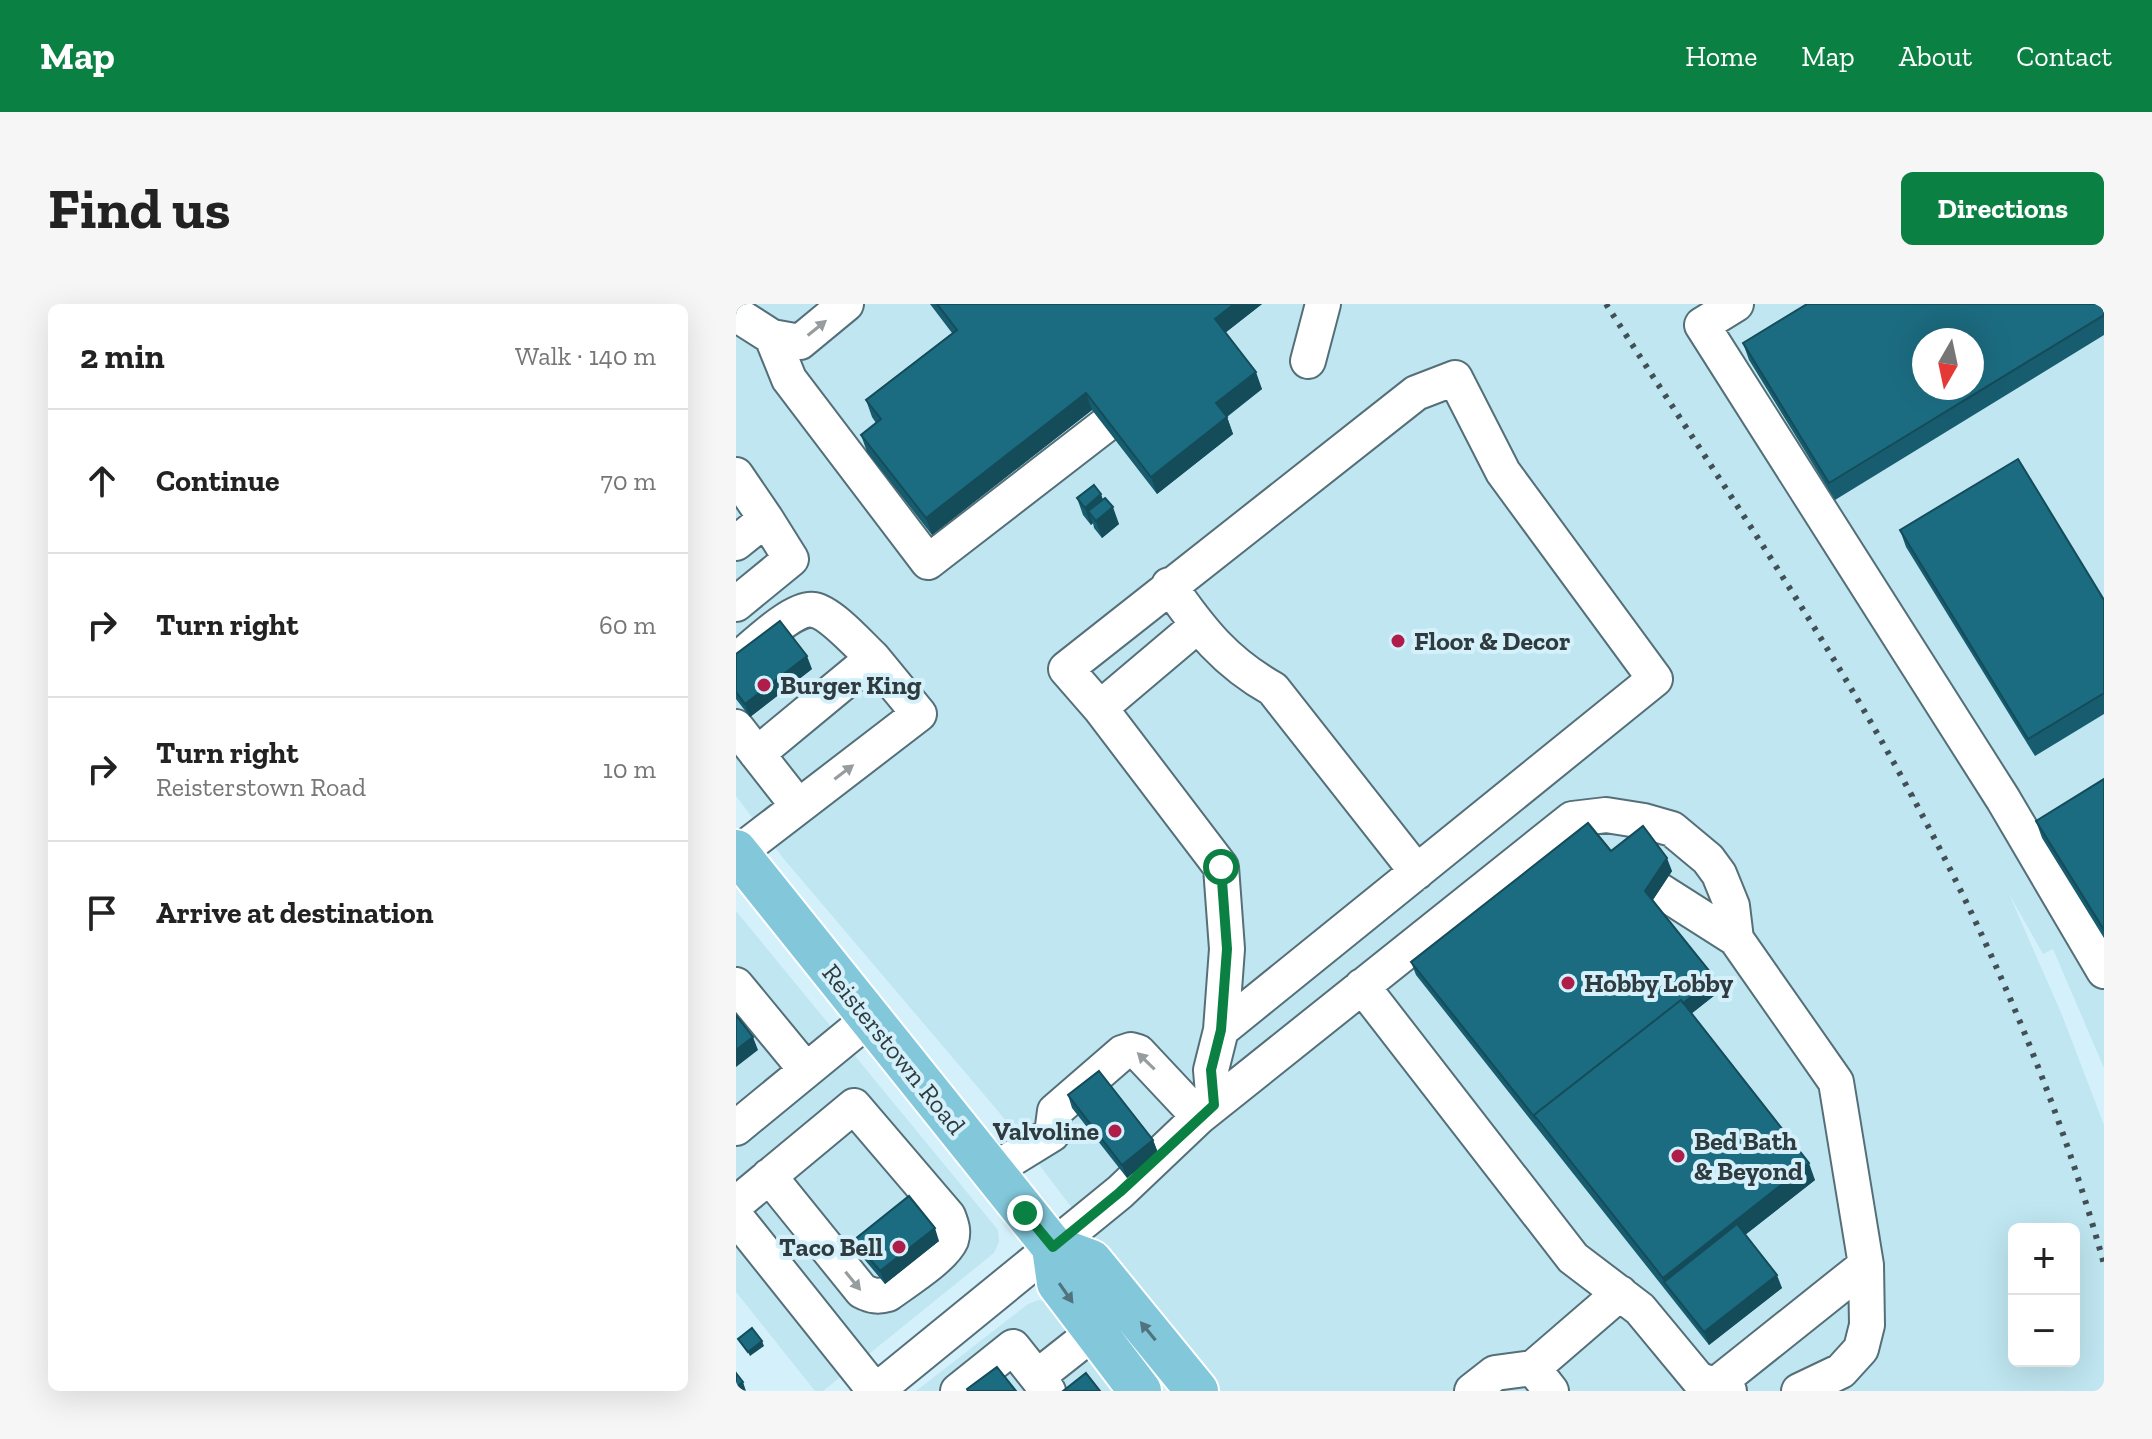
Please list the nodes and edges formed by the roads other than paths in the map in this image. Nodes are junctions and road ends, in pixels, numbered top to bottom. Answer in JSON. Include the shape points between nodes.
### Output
{"nodes":[{"id":1,"x":846,"y":304,"type":"edge"},
{"id":2,"x":1323,"y":304,"type":"edge"},
{"id":3,"x":1736,"y":304,"type":"edge"},
{"id":4,"x":736,"y":314,"type":"edge"},
{"id":5,"x":772,"y":337,"type":"junction"},
{"id":6,"x":1308,"y":361,"type":"dead end"},
{"id":7,"x":1104,"y":426,"type":"edge"},
{"id":8,"x":736,"y":475,"type":"edge"},
{"id":9,"x":766,"y":519,"type":"junction"},
{"id":10,"x":736,"y":543,"type":"edge"},
{"id":11,"x":1169,"y":585,"type":"junction"},
{"id":12,"x":736,"y":604,"type":"edge"},
{"id":13,"x":1197,"y":626,"type":"junction"},
{"id":14,"x":873,"y":658,"type":"junction"},
{"id":15,"x":736,"y":661,"type":"edge"},
{"id":16,"x":1100,"y":708,"type":"junction"},
{"id":17,"x":736,"y":727,"type":"edge"},
{"id":18,"x":757,"y":754,"type":"junction"},
{"id":19,"x":798,"y":806,"type":"junction"},
{"id":20,"x":740,"y":863,"type":"edge"},
{"id":21,"x":1417,"y":872,"type":"junction"},
{"id":22,"x":1659,"y":890,"type":"edge"},
{"id":23,"x":1736,"y":939,"type":"junction"},
{"id":24,"x":2104,"y":971,"type":"edge"},
{"id":25,"x":736,"y":985,"type":"edge"},
{"id":26,"x":1362,"y":986,"type":"junction"},
{"id":27,"x":870,"y":1018,"type":"junction"},
{"id":28,"x":1221,"y":1030,"type":"junction"},
{"id":29,"x":806,"y":1070,"type":"junction"},
{"id":30,"x":1206,"y":1111,"type":"junction"},
{"id":31,"x":736,"y":1128,"type":"edge"},
{"id":32,"x":992,"y":1171,"type":"junction"},
{"id":33,"x":769,"y":1176,"type":"junction"},
{"id":34,"x":736,"y":1204,"type":"edge"},
{"id":35,"x":736,"y":1217,"type":"edge"},
{"id":36,"x":1053,"y":1247,"type":"junction"},
{"id":37,"x":1866,"y":1265,"type":"junction"},
{"id":38,"x":1620,"y":1293,"type":"junction"},
{"id":39,"x":1094,"y":1332,"type":"junction"},
{"id":40,"x":1542,"y":1380,"type":"edge"},
{"id":41,"x":1043,"y":1384,"type":"edge"},
{"id":42,"x":1717,"y":1389,"type":"edge"},
{"id":43,"x":875,"y":1391,"type":"edge"},
{"id":44,"x":958,"y":1391,"type":"edge"},
{"id":45,"x":1140,"y":1391,"type":"edge"},
{"id":46,"x":1197,"y":1391,"type":"edge"},
{"id":47,"x":1472,"y":1391,"type":"edge"},
{"id":48,"x":1799,"y":1391,"type":"edge"}],
"edges":[{"from":5,"to":1,"type":"street","one_way":true,"via":[[800,342]]},
{"from":2,"to":6,"type":"street"},
{"from":3,"to":24,"type":"street","via":[[1702,325],[2003,799]]},
{"from":4,"to":5,"type":"street"},
{"from":5,"to":7,"type":"street","via":[[789,379],[928,562]]},
{"from":8,"to":9,"type":"street"},
{"from":9,"to":10,"type":"street"},
{"from":9,"to":12,"type":"street","via":[[791,559]]},
{"from":11,"to":13,"type":"street"},
{"from":11,"to":16,"type":"street","via":[[1066,669]]},
{"from":11,"to":21,"type":"street","via":[[1416,393],[1455,378],[1503,472],[1655,679]]},
{"from":13,"to":16,"type":"street"},
{"from":13,"to":21,"type":"street","via":[[1243,672],[1273,689]]},
{"from":14,"to":15,"type":"street","via":[[815,610],[800,611]]},
{"from":14,"to":18,"type":"street"},
{"from":19,"to":14,"type":"street","one_way":true,"via":[[919,714]]},
{"from":16,"to":28,"type":"street","via":[[1221,867],[1227,949]]},
{"from":17,"to":18,"type":"street"},
{"from":18,"to":19,"type":"street"},
{"from":19,"to":20,"type":"street"},
{"from":20,"to":27,"type":"main road","name":"Reisterstown Road"},
{"from":21,"to":28,"type":"street"},
{"from":22,"to":23,"type":"street"},
{"from":23,"to":26,"type":"street","via":[[1732,906],[1719,874],[1672,829],[1606,815],[1572,819]]},
{"from":23,"to":37,"type":"street","via":[[1836,1082]]},
{"from":25,"to":29,"type":"street"},
{"from":26,"to":30,"type":"street"},
{"from":26,"to":38,"type":"street","via":[[1573,1258]]},
{"from":27,"to":29,"type":"street"},
{"from":27,"to":32,"type":"main road","name":"Reisterstown Road"},
{"from":28,"to":30,"type":"street"},
{"from":29,"to":31,"type":"street"},
{"from":30,"to":32,"type":"street","one_way":true,"via":[[1131,1050],[1055,1111],[1052,1134]]},
{"from":30,"to":36,"type":"street"},
{"from":32,"to":36,"type":"main road","name":"Reisterstown Road"},
{"from":33,"to":33,"type":"street","one_way":true,"via":[[862,1291],[879,1297],[888,1294],[951,1241],[948,1216],[854,1106]]},
{"from":33,"to":34,"type":"street"},
{"from":35,"to":43,"type":"street"},
{"from":36,"to":39,"type":"main road","name":"Reisterstown Road","one_way":true,"via":[[1058,1283]]},
{"from":36,"to":43,"type":"street"},
{"from":46,"to":36,"type":"main road","one_way":true,"via":[[1091,1261]]},
{"from":37,"to":42,"type":"street"},
{"from":37,"to":48,"type":"street","via":[[1867,1325],[1861,1349],[1841,1371]]},
{"from":38,"to":40,"type":"street"},
{"from":38,"to":42,"type":"street","via":[[1640,1309],[1698,1379]]},
{"from":39,"to":41,"type":"street"},
{"from":39,"to":45,"type":"main road","name":"Reisterstown Road"},
{"from":40,"to":47,"type":"street","via":[[1495,1373]]},
{"from":41,"to":44,"type":"street","via":[[1013,1347]]}]}
